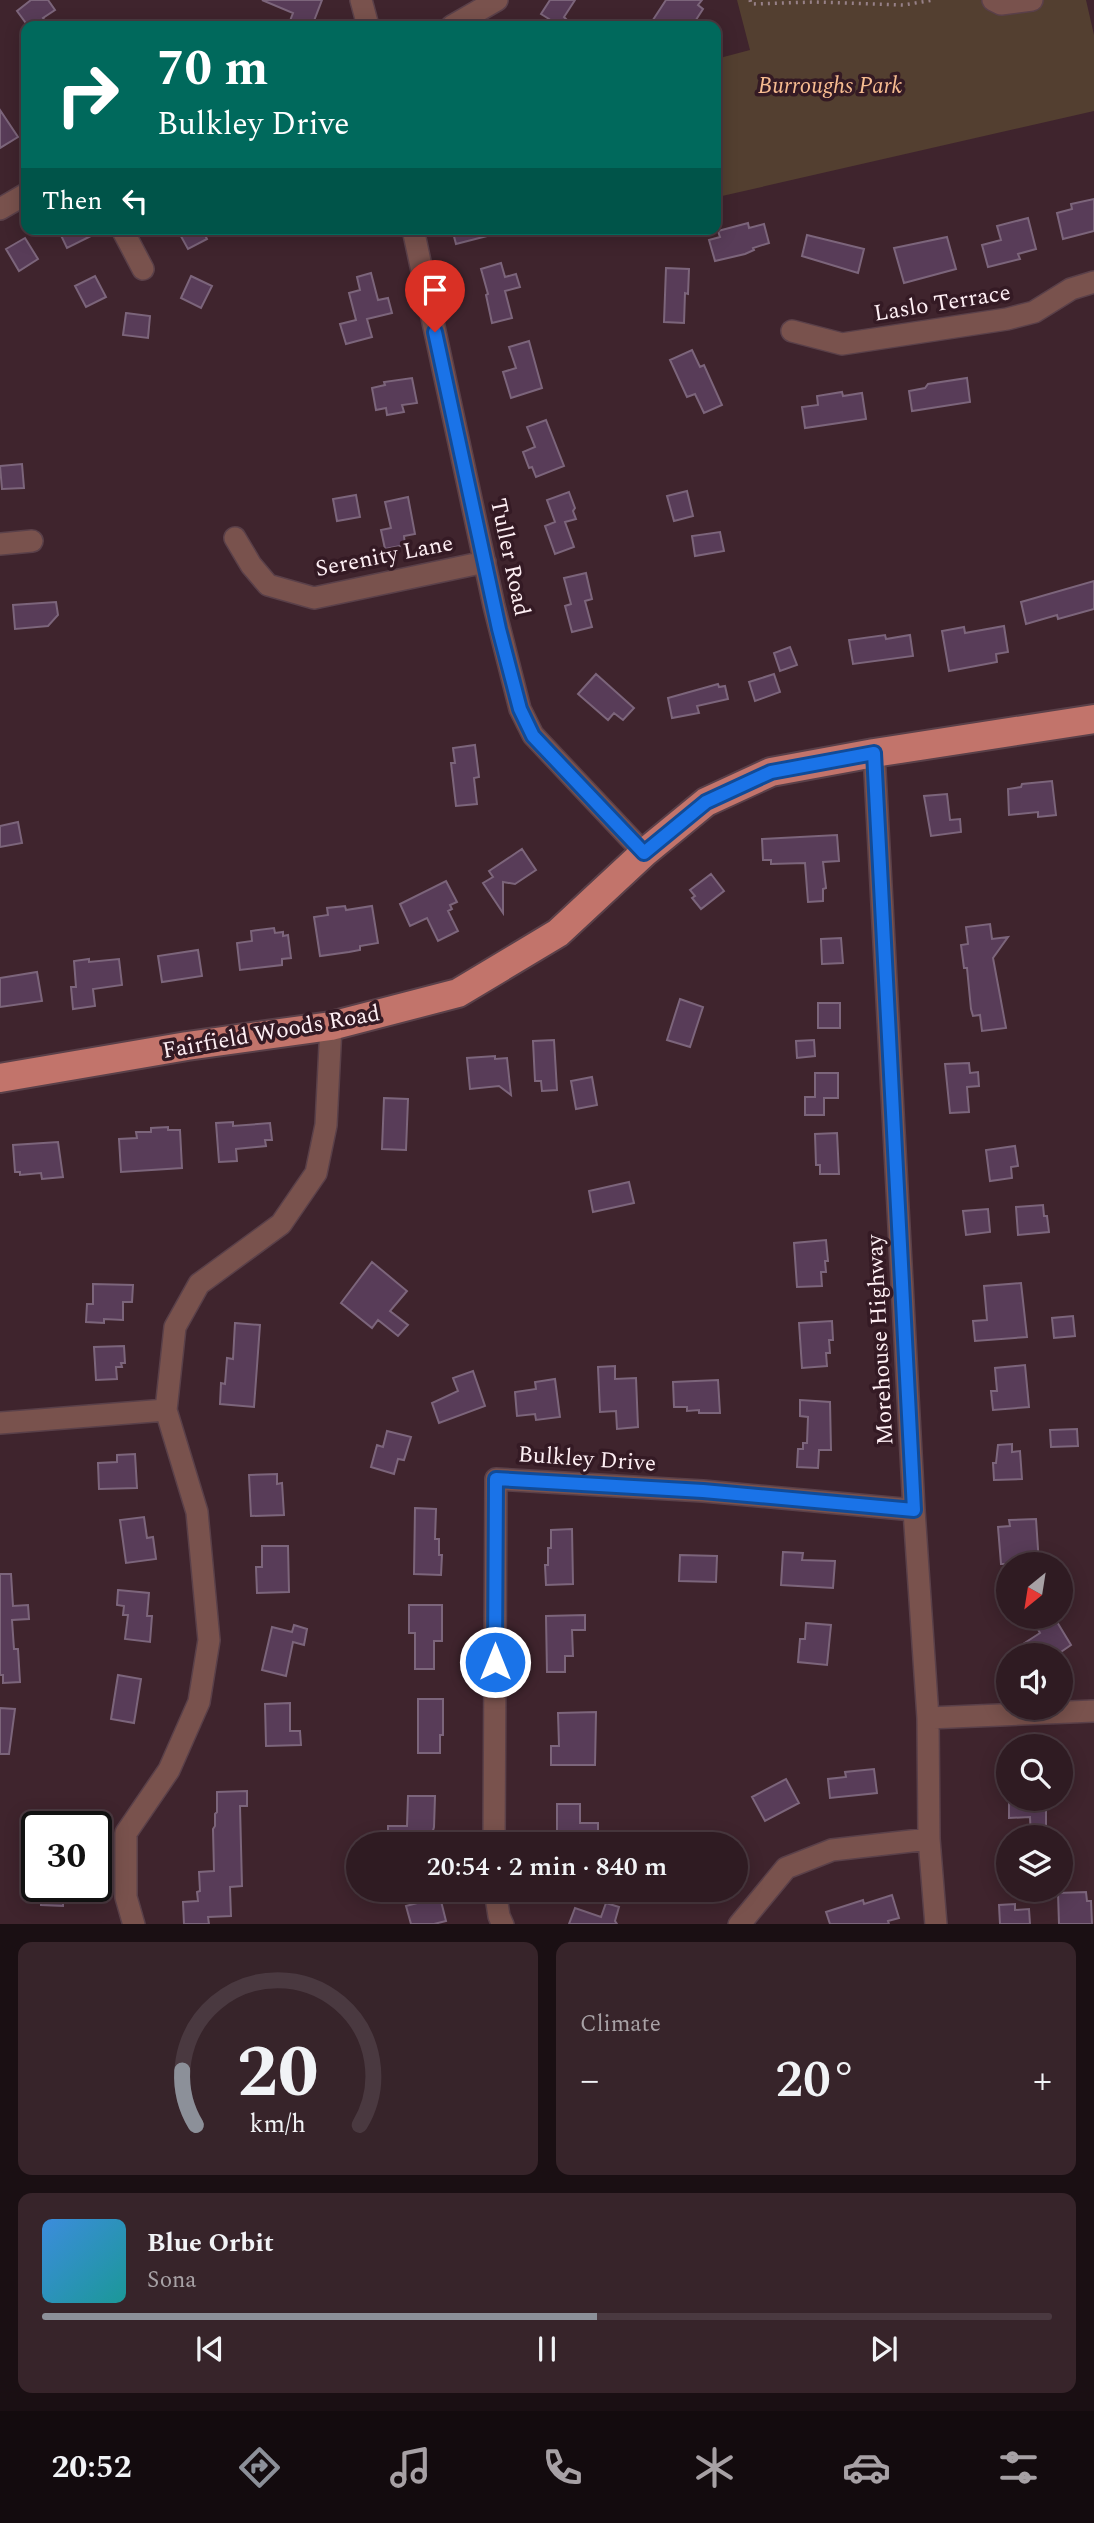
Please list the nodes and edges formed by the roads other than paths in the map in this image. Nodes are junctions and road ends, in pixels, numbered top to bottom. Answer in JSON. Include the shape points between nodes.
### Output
{"nodes":[{"id":1,"x":361,"y":0,"type":"edge"},
{"id":2,"x":497,"y":0,"type":"edge"},
{"id":3,"x":993,"y":0,"type":"edge"},
{"id":4,"x":1032,"y":0,"type":"edge"},
{"id":5,"x":367,"y":21,"type":"edge"},
{"id":6,"x":461,"y":21,"type":"edge"},
{"id":7,"x":21,"y":197,"type":"edge"},
{"id":8,"x":0,"y":209,"type":"edge"},
{"id":9,"x":125,"y":235,"type":"edge"},
{"id":10,"x":414,"y":235,"type":"edge"},
{"id":11,"x":143,"y":269,"type":"dead end"},
{"id":12,"x":1094,"y":282,"type":"edge"},
{"id":13,"x":792,"y":331,"type":"dead end"},
{"id":14,"x":234,"y":538,"type":"dead end"},
{"id":15,"x":32,"y":541,"type":"dead end"},
{"id":16,"x":0,"y":544,"type":"edge"},
{"id":17,"x":485,"y":562,"type":"junction"},
{"id":18,"x":1094,"y":719,"type":"edge"},
{"id":19,"x":874,"y":753,"type":"junction"},
{"id":20,"x":644,"y":853,"type":"junction"},
{"id":21,"x":331,"y":1026,"type":"junction"},
{"id":22,"x":0,"y":1078,"type":"edge"},
{"id":23,"x":166,"y":1410,"type":"junction"},
{"id":24,"x":0,"y":1423,"type":"edge"},
{"id":25,"x":914,"y":1510,"type":"junction"},
{"id":26,"x":1094,"y":1711,"type":"edge"},
{"id":27,"x":928,"y":1718,"type":"junction"},
{"id":28,"x":494,"y":1832,"type":"edge"},
{"id":29,"x":929,"y":1839,"type":"junction"},
{"id":30,"x":497,"y":1902,"type":"edge"},
{"id":31,"x":134,"y":1924,"type":"edge"},
{"id":32,"x":503,"y":1924,"type":"edge"},
{"id":33,"x":739,"y":1924,"type":"edge"},
{"id":34,"x":936,"y":1924,"type":"edge"}],
"edges":[{"from":1,"to":5,"type":"street"},
{"from":2,"to":6,"type":"street"},
{"from":3,"to":4,"type":"street","via":[[1001,4]]},
{"from":7,"to":8,"type":"street"},
{"from":9,"to":11,"type":"street"},
{"from":10,"to":17,"type":"street","name":"Tuller Road"},
{"from":12,"to":13,"type":"street","name":"Laslo Terrace","via":[[1070,289],[1034,312],[1007,319],[842,344]]},
{"from":14,"to":17,"type":"street","name":"Serenity Lane","via":[[268,585],[314,598]]},
{"from":15,"to":16,"type":"street"},
{"from":17,"to":20,"type":"street","name":"Tuller Road","via":[[510,675],[533,736]]},
{"from":18,"to":19,"type":"main road","name":"Fairfield Woods Road"},
{"from":19,"to":20,"type":"main road","name":"Fairfield Woods Road","via":[[771,772],[706,802]]},
{"from":19,"to":25,"type":"street","name":"Morehouse Highway"},
{"from":20,"to":21,"type":"main road","name":"Fairfield Woods Road","via":[[558,933],[458,993]]},
{"from":21,"to":22,"type":"main road","name":"Fairfield Woods Road"},
{"from":21,"to":23,"type":"street","via":[[326,1125],[317,1174],[281,1224],[199,1284],[175,1327]]},
{"from":23,"to":24,"type":"street"},
{"from":23,"to":31,"type":"street","via":[[197,1512],[209,1640],[199,1702],[169,1770],[126,1833],[126,1898]]},
{"from":25,"to":27,"type":"street","name":"Morehouse Highway"},
{"from":25,"to":28,"type":"street","name":"Bulkley Drive","via":[[496,1479]]},
{"from":26,"to":27,"type":"street"},
{"from":27,"to":29,"type":"street","name":"Morehouse Highway"},
{"from":29,"to":33,"type":"street","via":[[832,1850],[786,1868]]},
{"from":29,"to":34,"type":"street","name":"Morehouse Highway"},
{"from":30,"to":32,"type":"street"}]}
